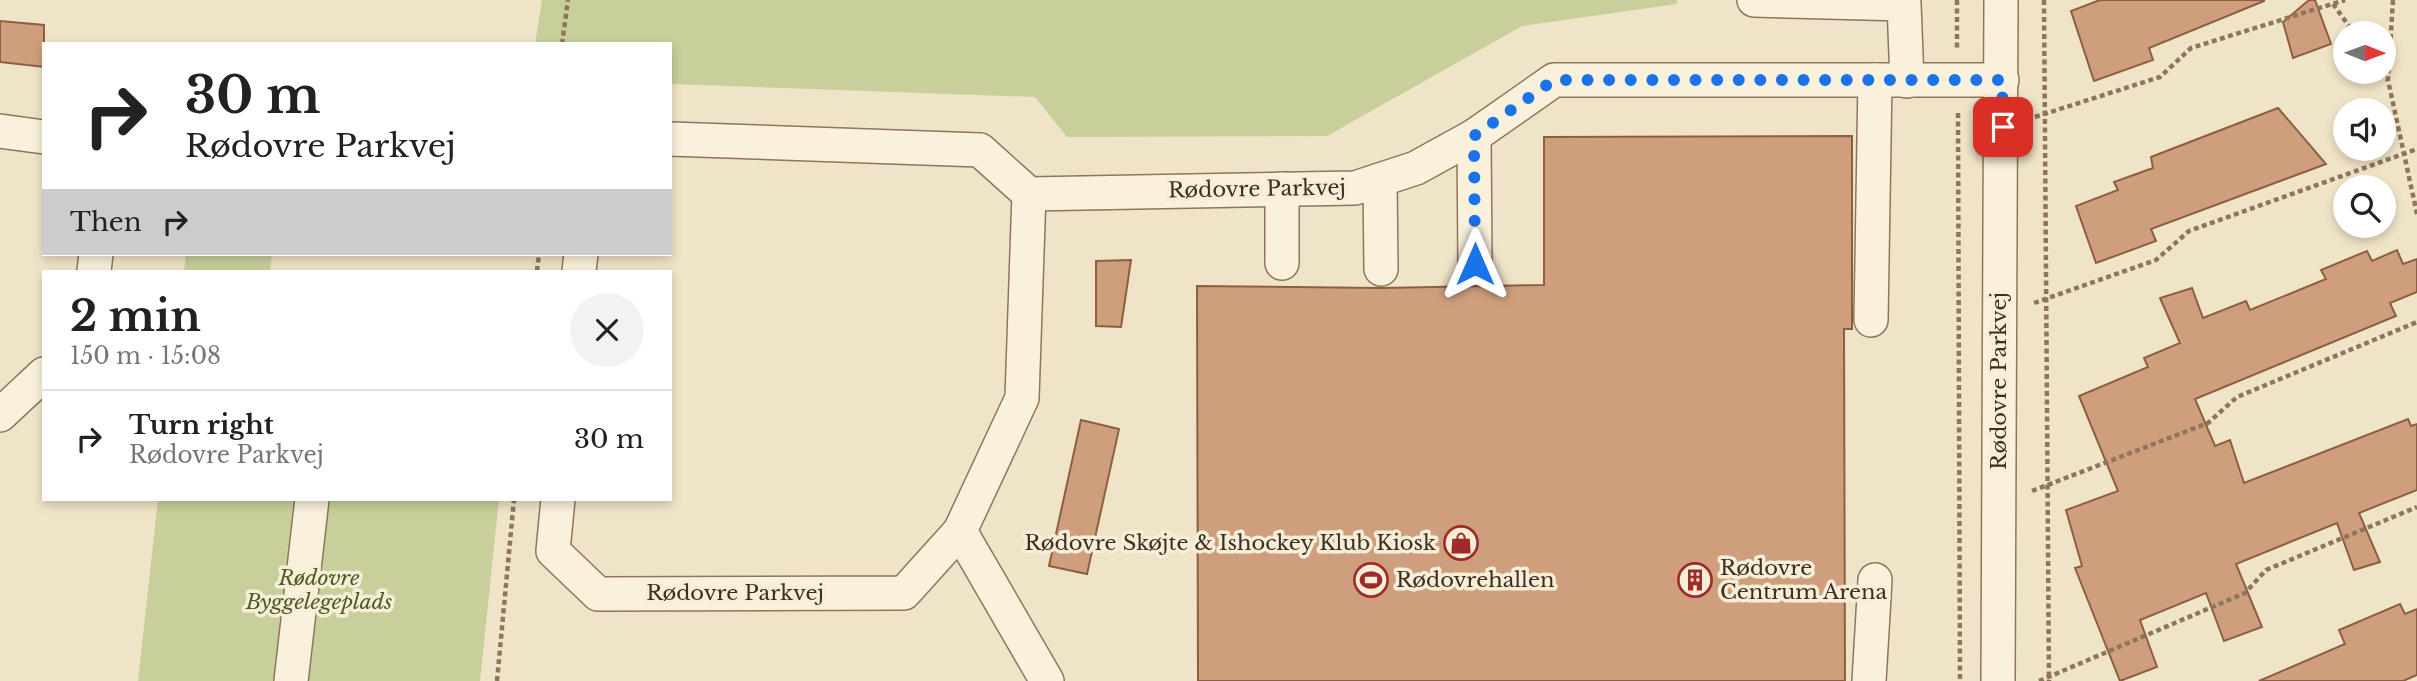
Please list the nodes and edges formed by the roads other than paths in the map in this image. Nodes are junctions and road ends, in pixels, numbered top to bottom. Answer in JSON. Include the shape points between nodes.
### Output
{"nodes":[{"id":1,"x":1754,"y":0,"type":"edge"},
{"id":2,"x":2001,"y":0,"type":"edge"},
{"id":3,"x":2002,"y":80,"type":"junction"},
{"id":4,"x":1891,"y":81,"type":"junction"},
{"id":5,"x":0,"y":131,"type":"edge"},
{"id":6,"x":1474,"y":136,"type":"junction"},
{"id":7,"x":42,"y":137,"type":"edge"},
{"id":8,"x":672,"y":139,"type":"edge"},
{"id":9,"x":1380,"y":180,"type":"junction"},
{"id":10,"x":1282,"y":189,"type":"junction"},
{"id":11,"x":1029,"y":194,"type":"junction"},
{"id":12,"x":1282,"y":263,"type":"dead end"},
{"id":13,"x":1475,"y":264,"type":"dead end"},
{"id":14,"x":1381,"y":269,"type":"dead end"},
{"id":15,"x":1871,"y":320,"type":"dead end"},
{"id":16,"x":42,"y":376,"type":"edge"},
{"id":17,"x":0,"y":415,"type":"edge"},
{"id":18,"x":312,"y":501,"type":"edge"},
{"id":19,"x":558,"y":501,"type":"edge"},
{"id":20,"x":960,"y":531,"type":"junction"},
{"id":21,"x":1875,"y":580,"type":"dead end"},
{"id":22,"x":291,"y":681,"type":"edge"},
{"id":23,"x":1047,"y":681,"type":"edge"},
{"id":24,"x":1869,"y":681,"type":"edge"},
{"id":25,"x":1998,"y":681,"type":"edge"}],
"edges":[{"from":1,"to":4,"type":"street","via":[[1904,4]]},
{"from":2,"to":3,"type":"street","name":"Rødovre Parkvej"},
{"from":3,"to":4,"type":"street","name":"Rødovre Parkvej"},
{"from":3,"to":25,"type":"street","name":"Rødovre Parkvej"},
{"from":4,"to":6,"type":"street","name":"Rødovre Parkvej","via":[[1554,80]]},
{"from":4,"to":15,"type":"street"},
{"from":5,"to":7,"type":"street"},
{"from":6,"to":9,"type":"street","name":"Rødovre Parkvej","via":[[1416,168]]},
{"from":6,"to":13,"type":"street"},
{"from":8,"to":11,"type":"street","via":[[980,150]]},
{"from":9,"to":10,"type":"street","name":"Rødovre Parkvej","via":[[1355,188]]},
{"from":9,"to":14,"type":"street"},
{"from":10,"to":11,"type":"street","name":"Rødovre Parkvej"},
{"from":10,"to":12,"type":"street"},
{"from":11,"to":20,"type":"street","name":"Rødovre Parkvej","via":[[1022,398]]},
{"from":16,"to":17,"type":"street"},
{"from":18,"to":22,"type":"street"},
{"from":19,"to":20,"type":"street","name":"Rødovre Parkvej","via":[[554,551],[598,594],[904,593]]},
{"from":20,"to":23,"type":"street"},
{"from":21,"to":24,"type":"street"}]}
